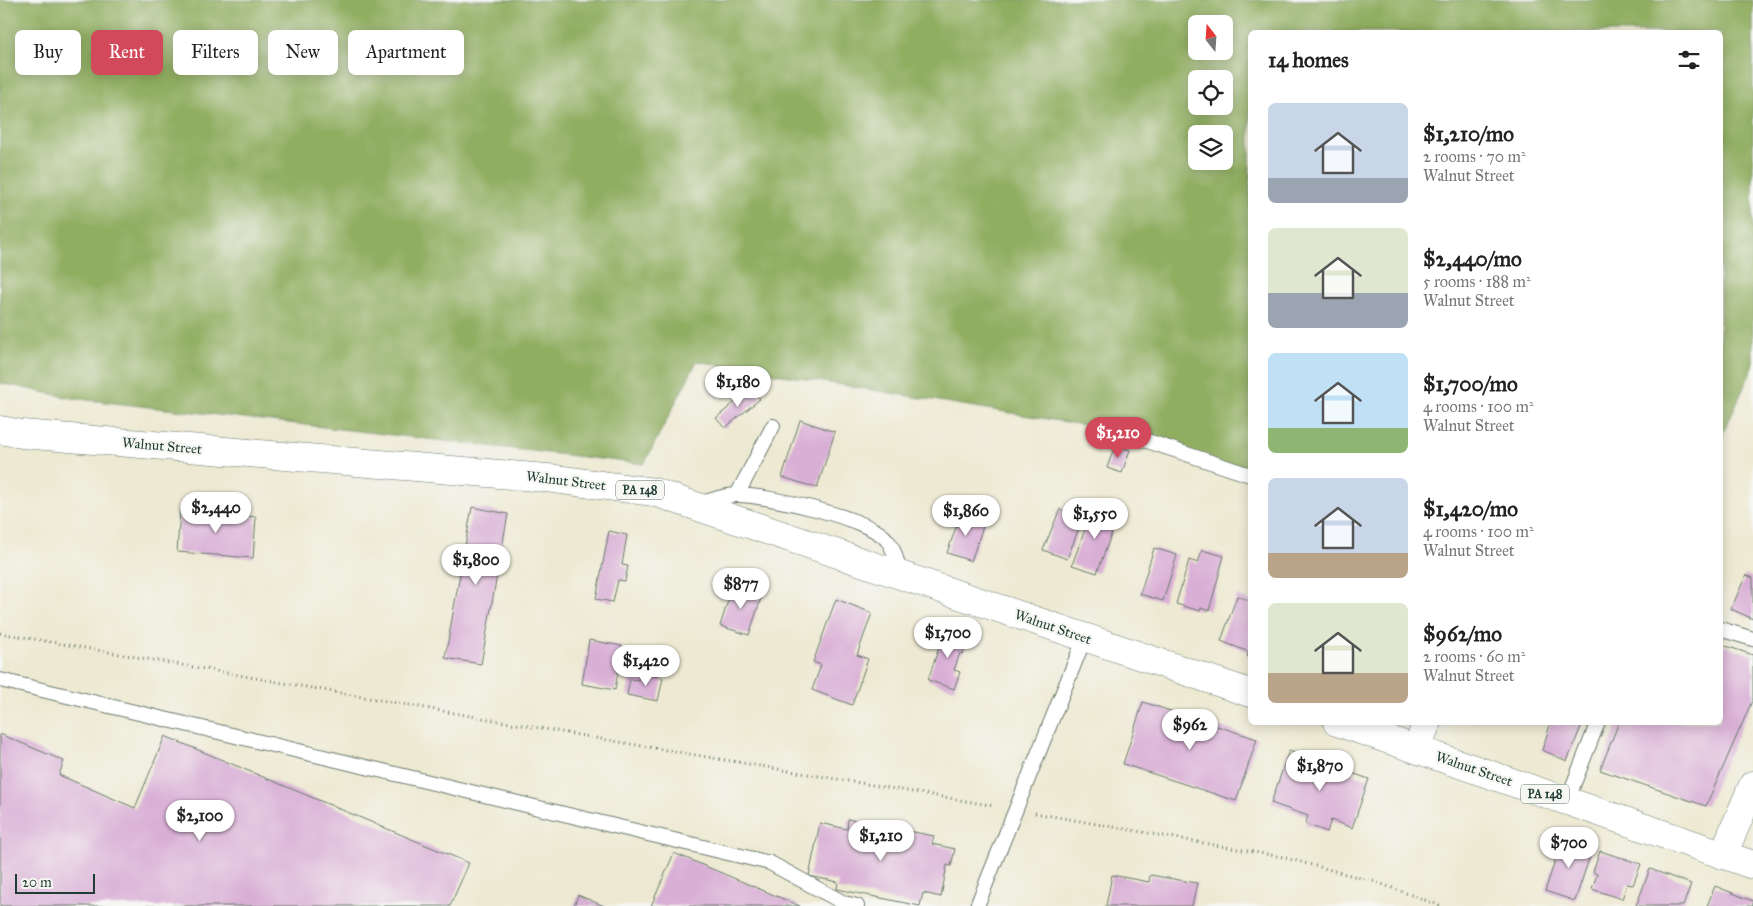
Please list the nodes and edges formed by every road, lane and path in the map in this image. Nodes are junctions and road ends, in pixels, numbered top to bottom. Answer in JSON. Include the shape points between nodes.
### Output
{"nodes":[{"id":1,"x":773,"y":426,"type":"dead end"},
{"id":2,"x":0,"y":430,"type":"edge"},
{"id":3,"x":1114,"y":430,"type":"dead end"},
{"id":4,"x":1248,"y":474,"type":"edge"},
{"id":5,"x":737,"y":495,"type":"junction"},
{"id":6,"x":695,"y":506,"type":"junction"},
{"id":7,"x":901,"y":575,"type":"junction"},
{"id":8,"x":1723,"y":630,"type":"edge"},
{"id":9,"x":0,"y":633,"type":"edge"},
{"id":10,"x":1085,"y":638,"type":"junction"},
{"id":11,"x":1753,"y":640,"type":"edge"},
{"id":12,"x":0,"y":680,"type":"edge"},
{"id":13,"x":1248,"y":692,"type":"edge"},
{"id":14,"x":1346,"y":725,"type":"edge"},
{"id":15,"x":1426,"y":725,"type":"edge"},
{"id":16,"x":1597,"y":725,"type":"edge"},
{"id":17,"x":1416,"y":749,"type":"junction"},
{"id":18,"x":1753,"y":785,"type":"edge"},
{"id":19,"x":1566,"y":801,"type":"junction"},
{"id":20,"x":1016,"y":809,"type":"junction"},
{"id":21,"x":1723,"y":855,"type":"junction"},
{"id":22,"x":1753,"y":865,"type":"edge"},
{"id":23,"x":857,"y":906,"type":"edge"},
{"id":24,"x":977,"y":906,"type":"edge"},
{"id":25,"x":1441,"y":906,"type":"edge"}],
"edges":[{"from":1,"to":5,"type":"lane"},
{"from":2,"to":6,"type":"main road","name":"Walnut Street","number":"PA 148","via":[[547,478],[654,492]]},
{"from":3,"to":4,"type":"lane"},
{"from":5,"to":6,"type":"lane"},
{"from":5,"to":7,"type":"lane","via":[[779,499],[855,521],[887,539]]},
{"from":6,"to":7,"type":"main road","name":"Walnut Street","number":"PA 148"},
{"from":7,"to":10,"type":"main road","name":"Walnut Street","number":"PA 148"},
{"from":8,"to":11,"type":"lane"},
{"from":9,"to":20,"type":"path"},
{"from":10,"to":13,"type":"main road","name":"Walnut Street","number":"PA 148"},
{"from":10,"to":20,"type":"lane"},
{"from":12,"to":23,"type":"lane","via":[[770,863],[844,903]]},
{"from":14,"to":17,"type":"main road","name":"Walnut Street","number":"PA 148"},
{"from":15,"to":17,"type":"main road"},
{"from":16,"to":19,"type":"lane"},
{"from":17,"to":19,"type":"main road","name":"Walnut Street","number":"PA 148"},
{"from":18,"to":21,"type":"main road"},
{"from":19,"to":21,"type":"main road","name":"Walnut Street","number":"PA 148"},
{"from":20,"to":24,"type":"lane"},
{"from":20,"to":25,"type":"path","via":[[1282,857],[1376,882]]},
{"from":21,"to":22,"type":"main road","name":"Walnut Street","number":"PA 148"}]}
